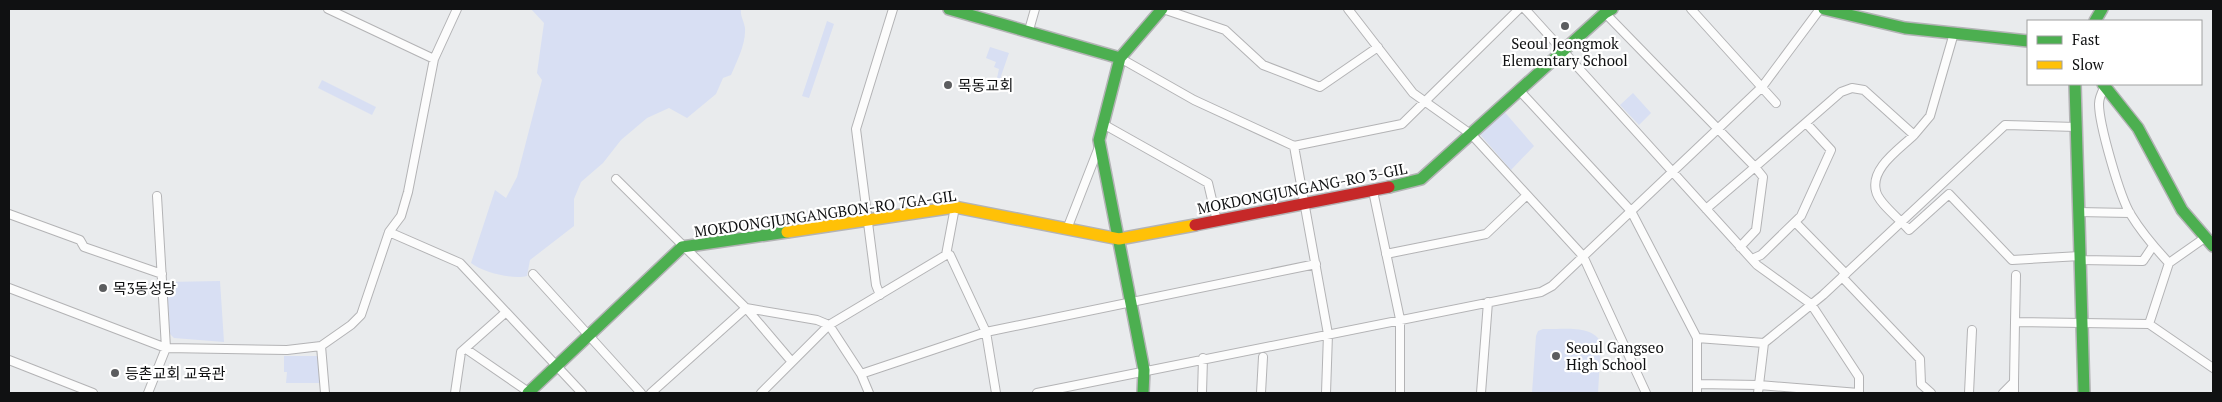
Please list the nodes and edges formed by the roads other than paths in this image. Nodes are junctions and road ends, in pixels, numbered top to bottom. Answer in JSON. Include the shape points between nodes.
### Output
{"nodes":[{"id":1,"x":328,"y":9,"type":"edge"},
{"id":2,"x":458,"y":9,"type":"edge"},
{"id":3,"x":893,"y":9,"type":"edge"},
{"id":4,"x":950,"y":9,"type":"edge"},
{"id":5,"x":1035,"y":9,"type":"edge"},
{"id":6,"x":1163,"y":9,"type":"edge"},
{"id":7,"x":1348,"y":9,"type":"edge"},
{"id":8,"x":1519,"y":9,"type":"edge"},
{"id":9,"x":1524,"y":9,"type":"edge"},
{"id":10,"x":1691,"y":9,"type":"edge"},
{"id":11,"x":1820,"y":9,"type":"edge"},
{"id":12,"x":1824,"y":9,"type":"edge"},
{"id":13,"x":2102,"y":9,"type":"edge"},
{"id":14,"x":1608,"y":11,"type":"edge"},
{"id":15,"x":2095,"y":20,"type":"edge"},
{"id":16,"x":1030,"y":30,"type":"junction"},
{"id":17,"x":1954,"y":33,"type":"junction"},
{"id":18,"x":2027,"y":41,"type":"edge"},
{"id":19,"x":1378,"y":47,"type":"junction"},
{"id":20,"x":1563,"y":52,"type":"junction"},
{"id":21,"x":1120,"y":58,"type":"junction"},
{"id":22,"x":434,"y":59,"type":"junction"},
{"id":23,"x":2075,"y":85,"type":"edge"},
{"id":24,"x":2104,"y":85,"type":"edge"},
{"id":25,"x":1762,"y":87,"type":"junction"},
{"id":26,"x":1519,"y":90,"type":"junction"},
{"id":27,"x":1423,"y":101,"type":"junction"},
{"id":28,"x":1776,"y":103,"type":"dead end"},
{"id":29,"x":1806,"y":123,"type":"junction"},
{"id":30,"x":1104,"y":124,"type":"junction"},
{"id":31,"x":2076,"y":127,"type":"junction"},
{"id":32,"x":1718,"y":128,"type":"junction"},
{"id":33,"x":1470,"y":133,"type":"junction"},
{"id":34,"x":1914,"y":135,"type":"junction"},
{"id":35,"x":1100,"y":144,"type":"junction"},
{"id":36,"x":1294,"y":146,"type":"junction"},
{"id":37,"x":1755,"y":167,"type":"junction"},
{"id":38,"x":1672,"y":172,"type":"junction"},
{"id":39,"x":616,"y":179,"type":"dead end"},
{"id":40,"x":1373,"y":191,"type":"junction"},
{"id":41,"x":1527,"y":195,"type":"junction"},
{"id":42,"x":157,"y":196,"type":"dead end"},
{"id":43,"x":1304,"y":204,"type":"junction"},
{"id":44,"x":955,"y":207,"type":"junction"},
{"id":45,"x":1706,"y":209,"type":"junction"},
{"id":46,"x":1631,"y":211,"type":"junction"},
{"id":47,"x":2078,"y":212,"type":"junction"},
{"id":48,"x":2130,"y":213,"type":"junction"},
{"id":49,"x":9,"y":214,"type":"edge"},
{"id":50,"x":868,"y":220,"type":"junction"},
{"id":51,"x":1217,"y":221,"type":"junction"},
{"id":52,"x":1902,"y":221,"type":"junction"},
{"id":53,"x":1795,"y":222,"type":"junction"},
{"id":54,"x":1067,"y":229,"type":"junction"},
{"id":55,"x":388,"y":232,"type":"junction"},
{"id":56,"x":1119,"y":240,"type":"junction"},
{"id":57,"x":2210,"y":242,"type":"edge"},
{"id":58,"x":2153,"y":246,"type":"junction"},
{"id":59,"x":682,"y":247,"type":"junction"},
{"id":60,"x":1740,"y":247,"type":"junction"},
{"id":61,"x":1386,"y":254,"type":"junction"},
{"id":62,"x":946,"y":255,"type":"junction"},
{"id":63,"x":1582,"y":256,"type":"junction"},
{"id":64,"x":2080,"y":258,"type":"junction"},
{"id":65,"x":1752,"y":259,"type":"junction"},
{"id":66,"x":2169,"y":263,"type":"junction"},
{"id":67,"x":1316,"y":264,"type":"junction"},
{"id":68,"x":162,"y":274,"type":"junction"},
{"id":69,"x":533,"y":274,"type":"dead end"},
{"id":70,"x":1844,"y":275,"type":"junction"},
{"id":71,"x":2016,"y":275,"type":"dead end"},
{"id":72,"x":9,"y":288,"type":"edge"},
{"id":73,"x":880,"y":295,"type":"junction"},
{"id":74,"x":1488,"y":302,"type":"junction"},
{"id":75,"x":1131,"y":303,"type":"junction"},
{"id":76,"x":1811,"y":304,"type":"junction"},
{"id":77,"x":746,"y":308,"type":"junction"},
{"id":78,"x":505,"y":312,"type":"junction"},
{"id":79,"x":1400,"y":319,"type":"junction"},
{"id":80,"x":2015,"y":322,"type":"junction"},
{"id":81,"x":2082,"y":324,"type":"junction"},
{"id":82,"x":2149,"y":324,"type":"junction"},
{"id":83,"x":829,"y":325,"type":"junction"},
{"id":84,"x":1972,"y":330,"type":"dead end"},
{"id":85,"x":986,"y":332,"type":"junction"},
{"id":86,"x":1328,"y":334,"type":"junction"},
{"id":87,"x":588,"y":336,"type":"junction"},
{"id":88,"x":1697,"y":338,"type":"junction"},
{"id":89,"x":1764,"y":343,"type":"junction"},
{"id":90,"x":321,"y":346,"type":"junction"},
{"id":91,"x":166,"y":348,"type":"junction"},
{"id":92,"x":466,"y":349,"type":"junction"},
{"id":93,"x":1263,"y":357,"type":"dead end"},
{"id":94,"x":1203,"y":358,"type":"junction"},
{"id":95,"x":9,"y":360,"type":"edge"},
{"id":96,"x":792,"y":362,"type":"junction"},
{"id":97,"x":557,"y":366,"type":"junction"},
{"id":98,"x":2213,"y":368,"type":"edge"},
{"id":99,"x":1144,"y":370,"type":"junction"},
{"id":100,"x":861,"y":374,"type":"junction"},
{"id":101,"x":2014,"y":382,"type":"junction"},
{"id":102,"x":1697,"y":384,"type":"junction"},
{"id":103,"x":1758,"y":389,"type":"edge"},
{"id":104,"x":93,"y":393,"type":"edge"},
{"id":105,"x":148,"y":393,"type":"edge"},
{"id":106,"x":325,"y":393,"type":"edge"},
{"id":107,"x":455,"y":393,"type":"edge"},
{"id":108,"x":529,"y":393,"type":"edge"},
{"id":109,"x":582,"y":393,"type":"edge"},
{"id":110,"x":641,"y":393,"type":"edge"},
{"id":111,"x":651,"y":393,"type":"edge"},
{"id":112,"x":761,"y":393,"type":"edge"},
{"id":113,"x":869,"y":393,"type":"edge"},
{"id":114,"x":996,"y":393,"type":"edge"},
{"id":115,"x":1037,"y":393,"type":"edge"},
{"id":116,"x":1143,"y":393,"type":"edge"},
{"id":117,"x":1202,"y":393,"type":"edge"},
{"id":118,"x":1261,"y":393,"type":"edge"},
{"id":119,"x":1326,"y":393,"type":"edge"},
{"id":120,"x":1400,"y":393,"type":"edge"},
{"id":121,"x":1481,"y":393,"type":"edge"},
{"id":122,"x":1646,"y":393,"type":"edge"},
{"id":123,"x":1697,"y":393,"type":"edge"},
{"id":124,"x":1859,"y":393,"type":"edge"},
{"id":125,"x":1931,"y":393,"type":"edge"},
{"id":126,"x":1969,"y":393,"type":"edge"},
{"id":127,"x":2003,"y":393,"type":"edge"},
{"id":128,"x":2014,"y":393,"type":"edge"},
{"id":129,"x":2084,"y":393,"type":"edge"}],
"edges":[{"from":1,"to":22,"type":"street"},
{"from":2,"to":22,"type":"street"},
{"from":3,"to":50,"type":"street","via":[[856,129]]},
{"from":4,"to":16,"type":"street"},
{"from":5,"to":16,"type":"street"},
{"from":6,"to":19,"type":"street","via":[[1225,30],[1263,65],[1320,87]]},
{"from":6,"to":21,"type":"street"},
{"from":7,"to":19,"type":"street"},
{"from":8,"to":27,"type":"street"},
{"from":9,"to":20,"type":"street"},
{"from":10,"to":25,"type":"street"},
{"from":11,"to":25,"type":"street"},
{"from":12,"to":17,"type":"street","via":[[1905,28]]},
{"from":13,"to":15,"type":"street"},
{"from":14,"to":20,"type":"street","name":"MOKDONGJUNGANG-RO 3-GIL"},
{"from":14,"to":32,"type":"street"},
{"from":16,"to":21,"type":"street"},
{"from":17,"to":18,"type":"street"},
{"from":17,"to":34,"type":"street","via":[[1930,116]]},
{"from":19,"to":27,"type":"street","via":[[1413,93]]},
{"from":20,"to":26,"type":"street","name":"MOKDONGJUNGANG-RO 3-GIL"},
{"from":20,"to":38,"type":"street"},
{"from":21,"to":30,"type":"street"},
{"from":21,"to":36,"type":"street","via":[[1194,100]]},
{"from":22,"to":55,"type":"street","via":[[408,192],[400,216]]},
{"from":23,"to":31,"type":"street"},
{"from":24,"to":48,"type":"street","via":[[2100,112],[2115,174]]},
{"from":24,"to":57,"type":"street","via":[[2138,128],[2182,210]]},
{"from":25,"to":28,"type":"street"},
{"from":25,"to":32,"type":"street"},
{"from":26,"to":33,"type":"street","name":"MOKDONGJUNGANG-RO 3-GIL"},
{"from":26,"to":46,"type":"street"},
{"from":27,"to":33,"type":"street"},
{"from":27,"to":36,"type":"street","via":[[1402,124]]},
{"from":29,"to":34,"type":"street","via":[[1842,92],[1852,88],[1864,90]]},
{"from":29,"to":37,"type":"street"},
{"from":29,"to":53,"type":"street","via":[[1831,150]]},
{"from":30,"to":35,"type":"street"},
{"from":30,"to":51,"type":"street","via":[[1208,183]]},
{"from":31,"to":47,"type":"street"},
{"from":31,"to":52,"type":"street","via":[[2005,125]]},
{"from":32,"to":37,"type":"street"},
{"from":32,"to":38,"type":"street"},
{"from":33,"to":40,"type":"street","name":"MOKDONGJUNGANG-RO 3-GIL","via":[[1421,180]]},
{"from":33,"to":41,"type":"street"},
{"from":34,"to":52,"type":"street","via":[[1877,175],[1876,191]]},
{"from":35,"to":54,"type":"street"},
{"from":35,"to":56,"type":"street"},
{"from":36,"to":43,"type":"street"},
{"from":37,"to":45,"type":"street"},
{"from":37,"to":60,"type":"street","via":[[1763,177],[1756,230]]},
{"from":38,"to":45,"type":"street"},
{"from":38,"to":46,"type":"street"},
{"from":39,"to":59,"type":"street","name":"MOKDONGJUNGANGBON-RO 7GA-GIL"},
{"from":40,"to":43,"type":"street","name":"MOKDONGJUNGANG-RO 3-GIL"},
{"from":40,"to":61,"type":"street"},
{"from":41,"to":61,"type":"street","via":[[1486,234]]},
{"from":41,"to":63,"type":"street"},
{"from":42,"to":68,"type":"street"},
{"from":43,"to":51,"type":"street","name":"MOKDONGJUNGANG-RO 3-GIL"},
{"from":43,"to":67,"type":"street"},
{"from":44,"to":50,"type":"street","name":"MOKDONGJUNGANGBON-RO 7GA-GIL"},
{"from":44,"to":54,"type":"street","name":"MOKDONGJUNGANGBON-RO 7GA-GIL"},
{"from":44,"to":62,"type":"street"},
{"from":45,"to":60,"type":"street"},
{"from":46,"to":63,"type":"street"},
{"from":46,"to":88,"type":"street"},
{"from":47,"to":48,"type":"street"},
{"from":47,"to":64,"type":"street"},
{"from":48,"to":58,"type":"street"},
{"from":49,"to":68,"type":"street","via":[[80,240],[84,247]]},
{"from":50,"to":59,"type":"street","name":"MOKDONGJUNGANGBON-RO 7GA-GIL"},
{"from":50,"to":73,"type":"street"},
{"from":51,"to":56,"type":"street","name":"MOKDONGJUNGANG-RO 3-GIL"},
{"from":52,"to":64,"type":"street","via":[[1909,230],[1949,194],[2012,260]]},
{"from":52,"to":70,"type":"street"},
{"from":53,"to":65,"type":"street","via":[[1761,255]]},
{"from":53,"to":70,"type":"street"},
{"from":54,"to":56,"type":"street","name":"MOKDONGJUNGANGBON-RO 7GA-GIL"},
{"from":55,"to":78,"type":"street","via":[[460,263]]},
{"from":55,"to":90,"type":"street","via":[[361,315]]},
{"from":56,"to":75,"type":"street"},
{"from":57,"to":66,"type":"street"},
{"from":58,"to":64,"type":"street","via":[[2143,261]]},
{"from":58,"to":66,"type":"street"},
{"from":59,"to":77,"type":"street","name":"MOKDONGJUNGANGBON-RO 7GA-GIL"},
{"from":59,"to":87,"type":"street","name":"MOKDONGJUNGANGBON-RO 7GA-GIL"},
{"from":60,"to":65,"type":"street"},
{"from":61,"to":79,"type":"street"},
{"from":62,"to":73,"type":"street"},
{"from":62,"to":85,"type":"street","via":[[950,255]]},
{"from":63,"to":74,"type":"street","via":[[1552,286],[1541,292]]},
{"from":63,"to":122,"type":"street"},
{"from":64,"to":81,"type":"street"},
{"from":65,"to":76,"type":"street"},
{"from":66,"to":82,"type":"street"},
{"from":67,"to":75,"type":"street"},
{"from":67,"to":86,"type":"street"},
{"from":68,"to":91,"type":"street"},
{"from":69,"to":87,"type":"street"},
{"from":70,"to":76,"type":"street"},
{"from":70,"to":125,"type":"street","via":[[1920,359],[1921,384]]},
{"from":71,"to":80,"type":"street"},
{"from":72,"to":91,"type":"street"},
{"from":73,"to":83,"type":"street"},
{"from":74,"to":79,"type":"street"},
{"from":74,"to":121,"type":"street"},
{"from":75,"to":85,"type":"street"},
{"from":75,"to":99,"type":"street"},
{"from":76,"to":89,"type":"street"},
{"from":76,"to":124,"type":"street","via":[[1859,377]]},
{"from":77,"to":83,"type":"street","via":[[818,320]]},
{"from":77,"to":96,"type":"street","name":"MOKDONGJUNGANGBON-RO 7GA-GIL"},
{"from":77,"to":111,"type":"street"},
{"from":78,"to":92,"type":"street"},
{"from":78,"to":97,"type":"street"},
{"from":79,"to":86,"type":"street"},
{"from":79,"to":120,"type":"street"},
{"from":80,"to":81,"type":"street"},
{"from":80,"to":101,"type":"street"},
{"from":81,"to":82,"type":"street"},
{"from":81,"to":129,"type":"street"},
{"from":82,"to":98,"type":"street"},
{"from":83,"to":96,"type":"street"},
{"from":83,"to":100,"type":"street"},
{"from":84,"to":126,"type":"street"},
{"from":85,"to":100,"type":"street"},
{"from":85,"to":114,"type":"street"},
{"from":86,"to":94,"type":"street"},
{"from":86,"to":119,"type":"street"},
{"from":87,"to":97,"type":"street","name":"MOKDONGJUNGANGBON-RO 7GA-GIL"},
{"from":87,"to":110,"type":"street"},
{"from":88,"to":89,"type":"street"},
{"from":88,"to":102,"type":"street"},
{"from":89,"to":103,"type":"street"},
{"from":90,"to":91,"type":"street","via":[[287,350]]},
{"from":90,"to":106,"type":"street"},
{"from":91,"to":105,"type":"street"},
{"from":92,"to":107,"type":"street","via":[[461,352]]},
{"from":92,"to":108,"type":"street"},
{"from":93,"to":118,"type":"street"},
{"from":94,"to":99,"type":"street"},
{"from":94,"to":117,"type":"street"},
{"from":95,"to":104,"type":"street"},
{"from":96,"to":112,"type":"street"},
{"from":97,"to":108,"type":"street","name":"MOKDONGJUNGANGBON-RO 7GA-GIL"},
{"from":97,"to":109,"type":"street"},
{"from":99,"to":115,"type":"street"},
{"from":99,"to":116,"type":"street"},
{"from":100,"to":113,"type":"street"},
{"from":101,"to":127,"type":"street"},
{"from":101,"to":128,"type":"street"},
{"from":102,"to":103,"type":"street"},
{"from":102,"to":123,"type":"street"},
{"from":103,"to":124,"type":"street"}]}
